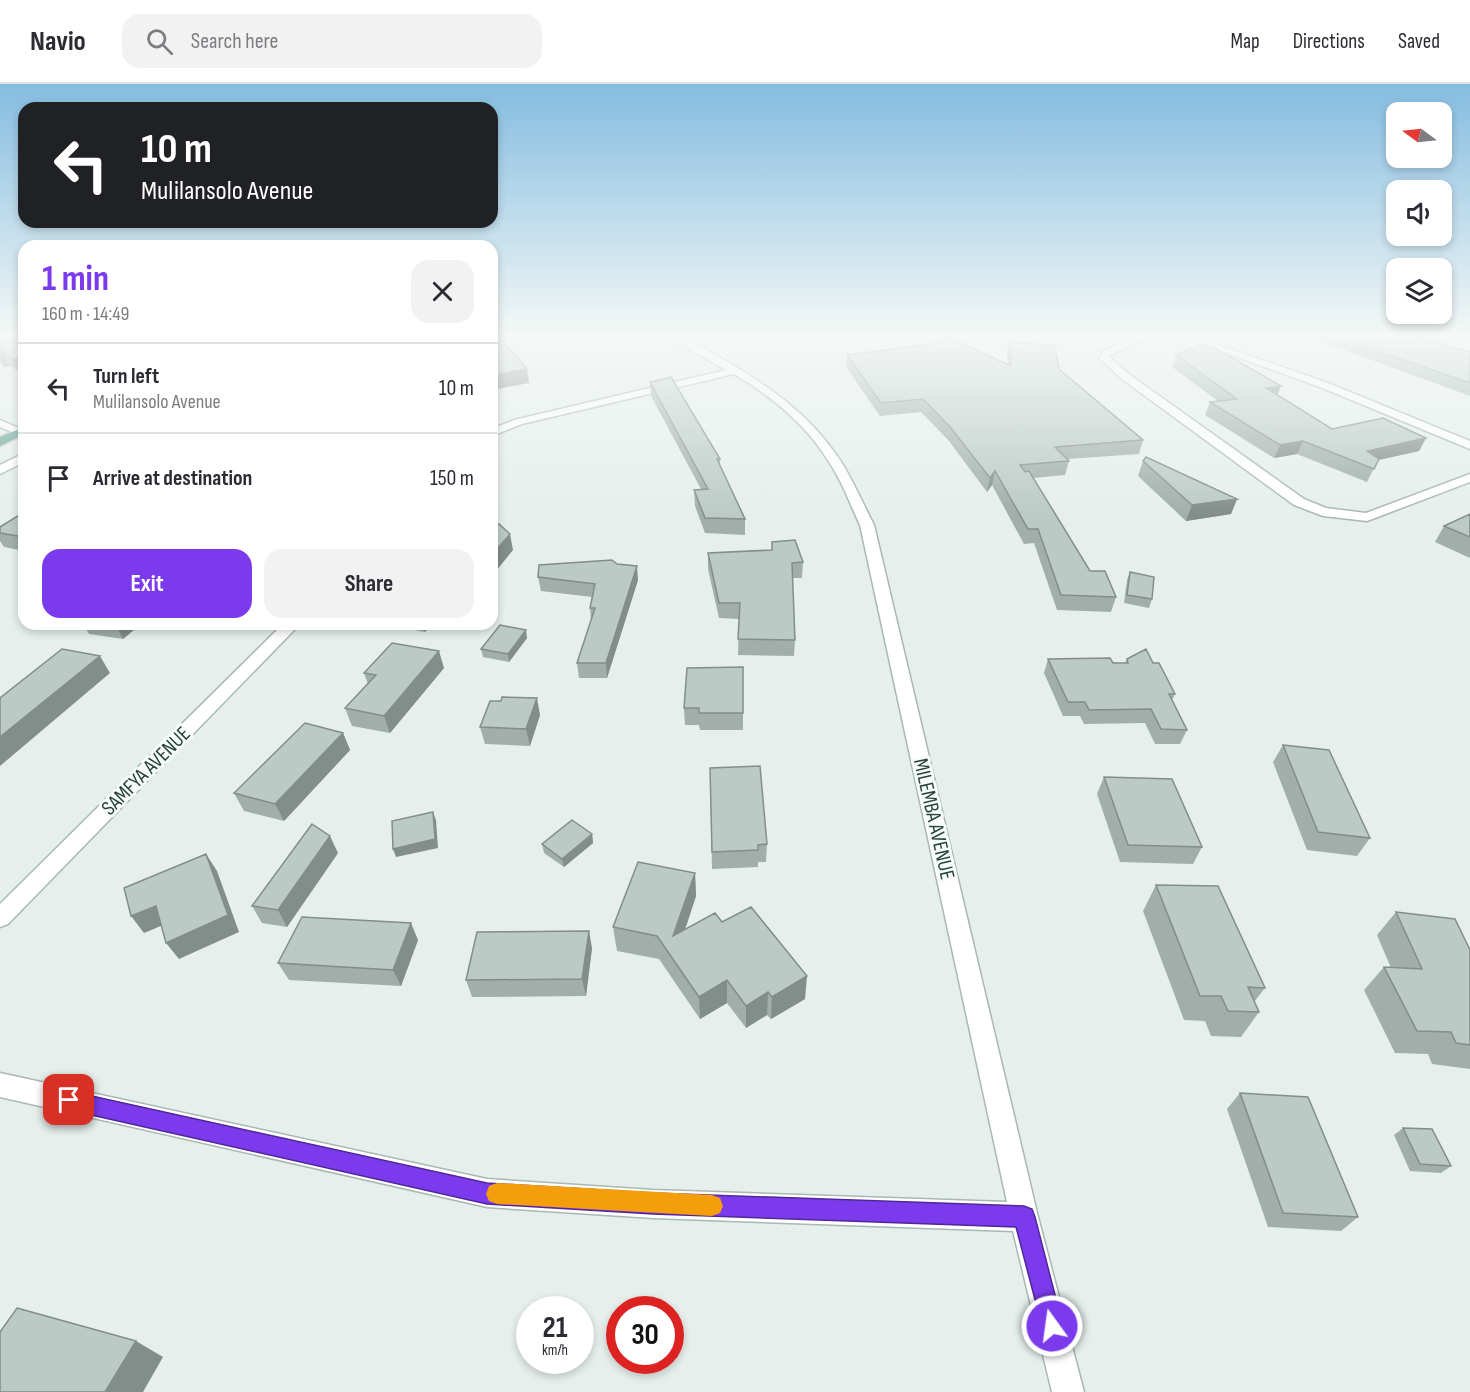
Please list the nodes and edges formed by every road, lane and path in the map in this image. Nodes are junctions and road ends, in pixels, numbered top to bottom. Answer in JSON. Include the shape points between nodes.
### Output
{"nodes":[{"id":1,"x":634,"y":394,"type":"edge"},
{"id":2,"x":771,"y":394,"type":"edge"},
{"id":3,"x":1150,"y":394,"type":"edge"},
{"id":4,"x":1346,"y":394,"type":"edge"},
{"id":5,"x":0,"y":423,"type":"edge"},
{"id":6,"x":18,"y":430,"type":"edge"},
{"id":7,"x":498,"y":430,"type":"edge"},
{"id":8,"x":18,"y":433,"type":"edge"},
{"id":9,"x":0,"y":442,"type":"edge"},
{"id":10,"x":1470,"y":446,"type":"edge"},
{"id":11,"x":18,"y":460,"type":"edge"},
{"id":12,"x":0,"y":470,"type":"edge"},
{"id":13,"x":1470,"y":478,"type":"edge"},
{"id":14,"x":286,"y":630,"type":"edge"},
{"id":15,"x":0,"y":918,"type":"edge"},
{"id":16,"x":0,"y":1085,"type":"edge"},
{"id":17,"x":1024,"y":1217,"type":"junction"},
{"id":18,"x":1068,"y":1392,"type":"edge"}],
"edges":[{"from":1,"to":7,"type":"street"},
{"from":2,"to":17,"type":"street","name":"MILEMBA AVENUE","via":[[802,419],[835,461],[867,525]]},
{"from":3,"to":13,"type":"street","via":[[1299,502],[1323,512],[1367,517]]},
{"from":4,"to":10,"type":"street"},
{"from":5,"to":6,"type":"street"},
{"from":8,"to":9,"type":"main road"},
{"from":11,"to":12,"type":"street"},
{"from":14,"to":15,"type":"street","name":"SAMFYA AVENUE"},
{"from":16,"to":17,"type":"street","via":[[487,1193],[653,1204]]},
{"from":17,"to":18,"type":"street","name":"MILEMBA AVENUE"}]}
